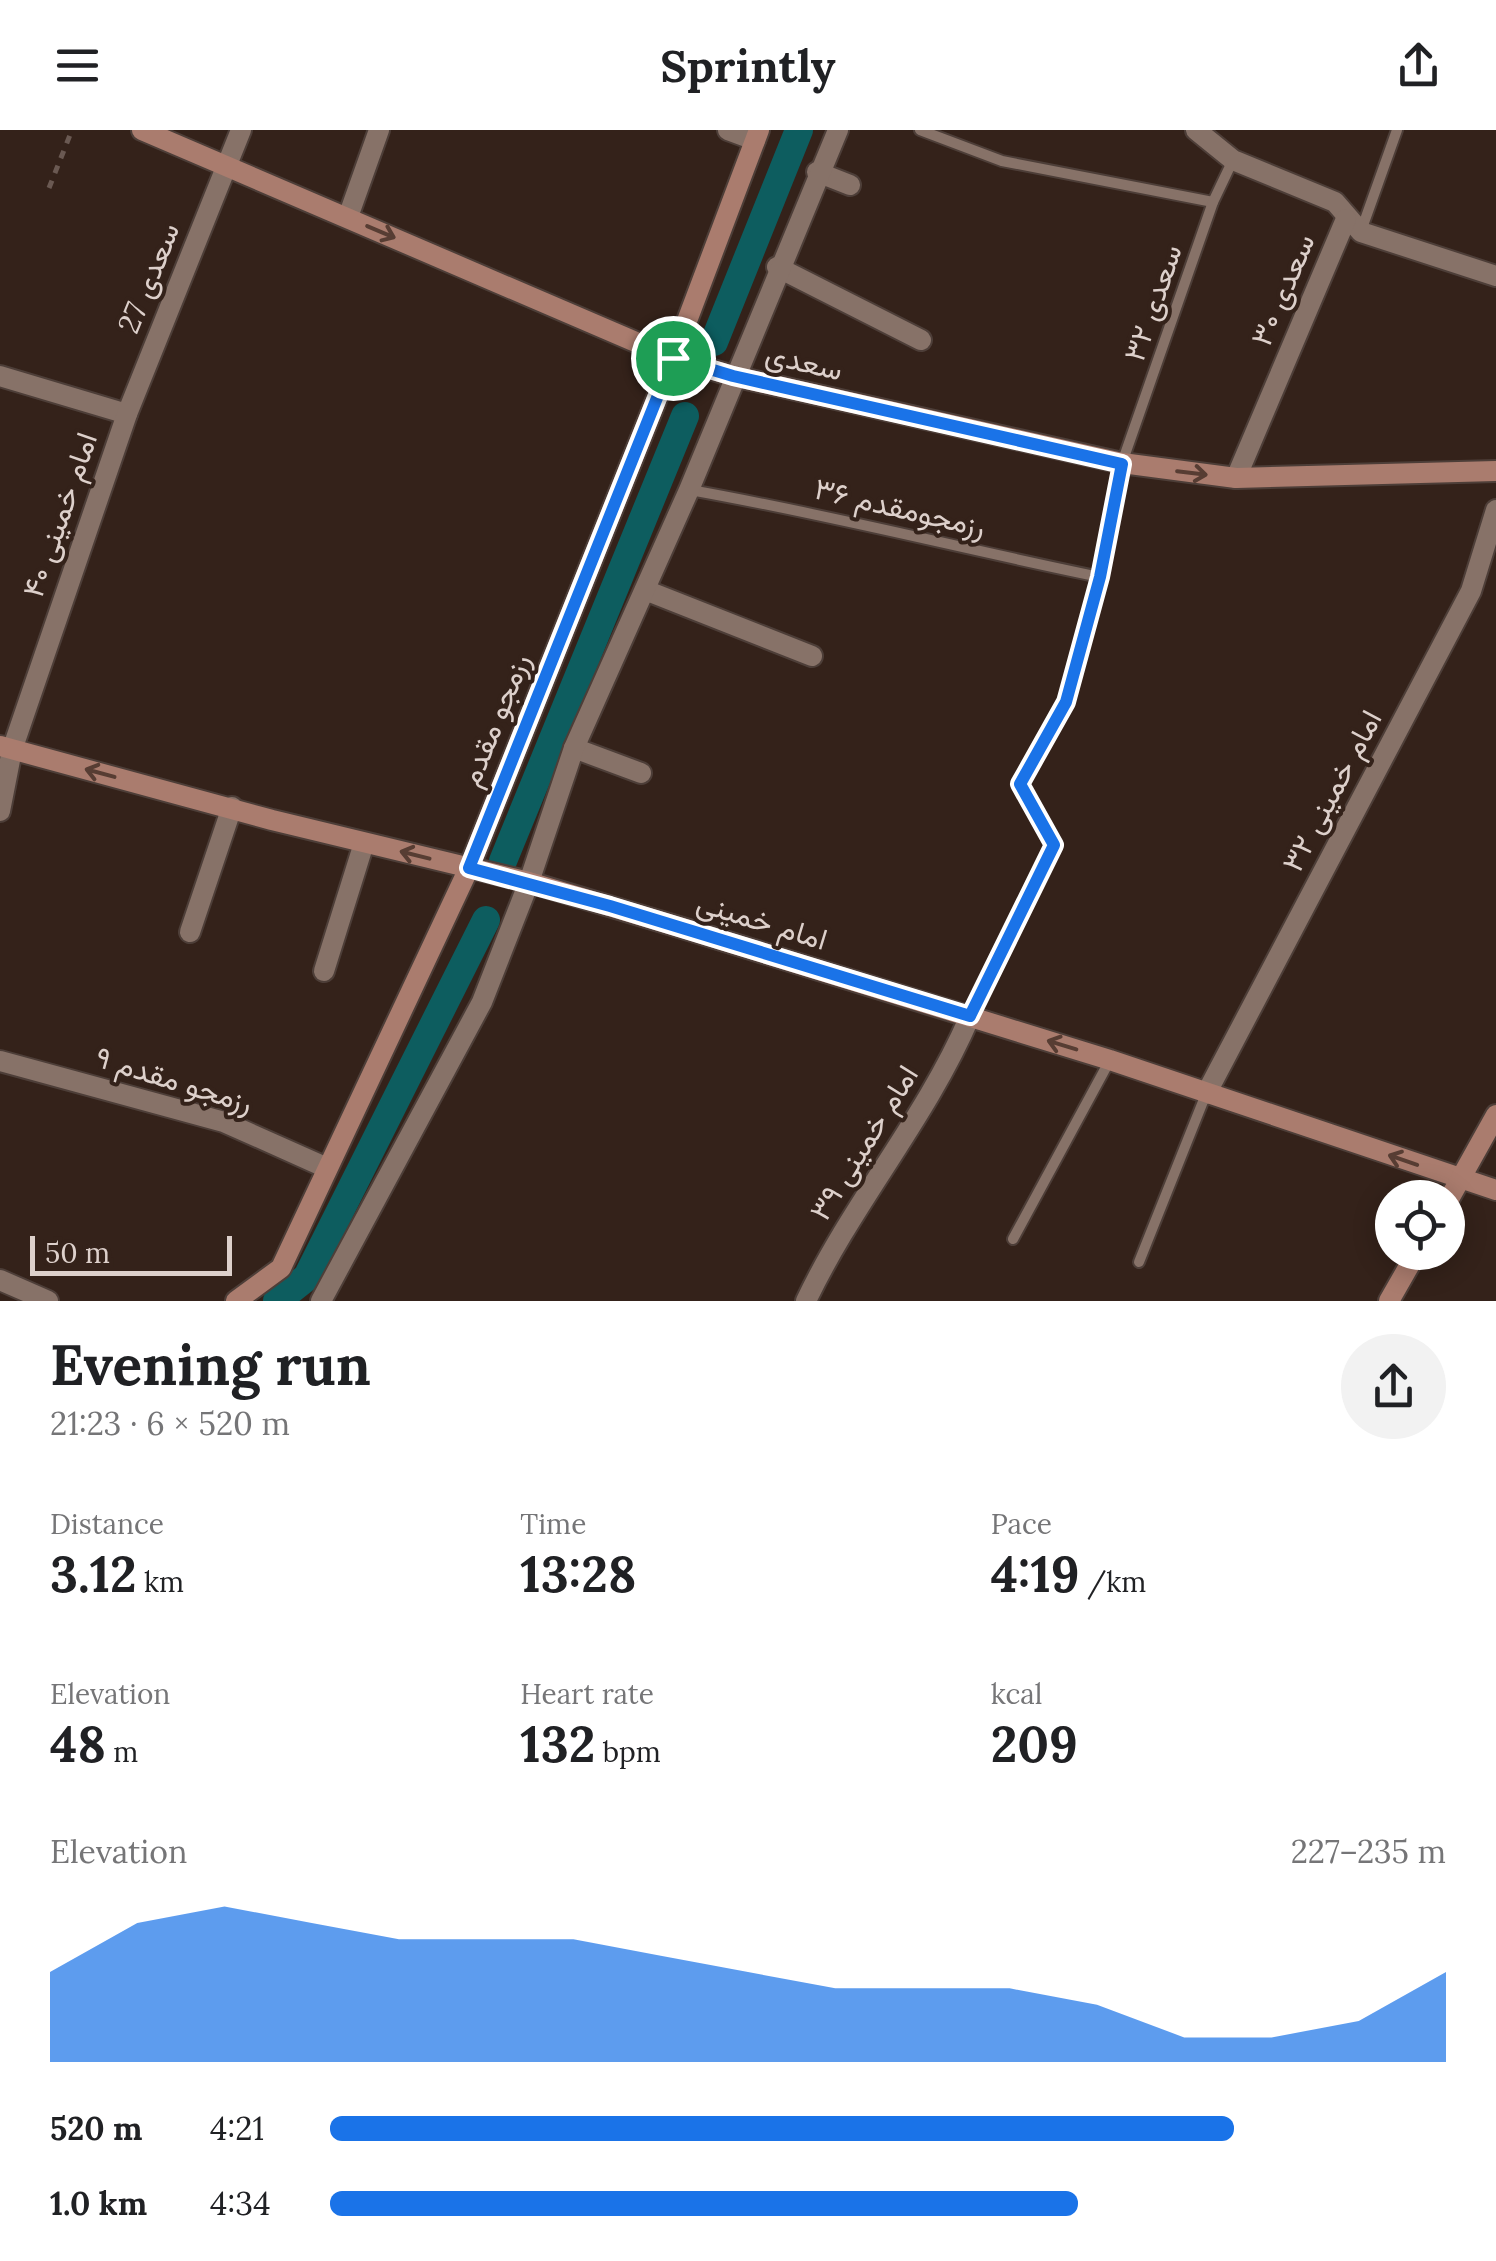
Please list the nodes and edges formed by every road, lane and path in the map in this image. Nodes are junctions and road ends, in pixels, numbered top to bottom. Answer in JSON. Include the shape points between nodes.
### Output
{"nodes":[{"id":1,"x":72,"y":130,"type":"edge"},
{"id":2,"x":142,"y":130,"type":"edge"},
{"id":3,"x":241,"y":130,"type":"edge"},
{"id":4,"x":379,"y":130,"type":"edge"},
{"id":5,"x":728,"y":130,"type":"edge"},
{"id":6,"x":838,"y":130,"type":"edge"},
{"id":7,"x":920,"y":130,"type":"edge"},
{"id":8,"x":1196,"y":130,"type":"edge"},
{"id":9,"x":1397,"y":130,"type":"edge"},
{"id":10,"x":757,"y":135,"type":"edge"},
{"id":11,"x":1233,"y":160,"type":"junction"},
{"id":12,"x":228,"y":165,"type":"junction"},
{"id":13,"x":817,"y":172,"type":"junction"},
{"id":14,"x":850,"y":185,"type":"dead end"},
{"id":15,"x":50,"y":188,"type":"dead end"},
{"id":16,"x":1213,"y":202,"type":"junction"},
{"id":17,"x":348,"y":217,"type":"junction"},
{"id":18,"x":1353,"y":225,"type":"junction"},
{"id":19,"x":778,"y":267,"type":"junction"},
{"id":20,"x":1496,"y":276,"type":"edge"},
{"id":21,"x":920,"y":340,"type":"dead end"},
{"id":22,"x":673,"y":358,"type":"junction"},
{"id":23,"x":0,"y":376,"type":"edge"},
{"id":24,"x":733,"y":376,"type":"junction"},
{"id":25,"x":127,"y":414,"type":"junction"},
{"id":26,"x":1122,"y":464,"type":"junction"},
{"id":27,"x":1496,"y":472,"type":"edge"},
{"id":28,"x":1236,"y":478,"type":"junction"},
{"id":29,"x":689,"y":490,"type":"junction"},
{"id":30,"x":1496,"y":510,"type":"edge"},
{"id":31,"x":1100,"y":577,"type":"junction"},
{"id":32,"x":645,"y":590,"type":"junction"},
{"id":33,"x":812,"y":656,"type":"dead end"},
{"id":34,"x":6,"y":748,"type":"edge"},
{"id":35,"x":574,"y":748,"type":"junction"},
{"id":36,"x":640,"y":773,"type":"dead end"},
{"id":37,"x":232,"y":807,"type":"junction"},
{"id":38,"x":0,"y":811,"type":"edge"},
{"id":39,"x":364,"y":842,"type":"junction"},
{"id":40,"x":469,"y":868,"type":"junction"},
{"id":41,"x":529,"y":882,"type":"junction"},
{"id":42,"x":190,"y":932,"type":"dead end"},
{"id":43,"x":324,"y":970,"type":"dead end"},
{"id":44,"x":970,"y":1016,"type":"junction"},
{"id":45,"x":1110,"y":1060,"type":"junction"},
{"id":46,"x":0,"y":1061,"type":"edge"},
{"id":47,"x":1206,"y":1094,"type":"junction"},
{"id":48,"x":1496,"y":1115,"type":"edge"},
{"id":49,"x":328,"y":1168,"type":"junction"},
{"id":50,"x":1460,"y":1180,"type":"joint"},
{"id":51,"x":1465,"y":1181,"type":"edge"},
{"id":52,"x":1496,"y":1190,"type":"edge"},
{"id":53,"x":1013,"y":1239,"type":"dead end"},
{"id":54,"x":1139,"y":1262,"type":"dead end"},
{"id":55,"x":1406,"y":1270,"type":"edge"},
{"id":56,"x":0,"y":1280,"type":"edge"},
{"id":57,"x":48,"y":1301,"type":"edge"},
{"id":58,"x":236,"y":1301,"type":"edge"},
{"id":59,"x":321,"y":1301,"type":"edge"},
{"id":60,"x":806,"y":1301,"type":"edge"},
{"id":61,"x":1388,"y":1301,"type":"edge"}],
"edges":[{"from":1,"to":15,"type":"path"},
{"from":2,"to":12,"type":"main road","name":"سعدی"},
{"from":3,"to":12,"type":"street","name":"سعدی 27"},
{"from":4,"to":17,"type":"street"},
{"from":5,"to":10,"type":"street"},
{"from":6,"to":13,"type":"street"},
{"from":7,"to":16,"type":"lane","via":[[1002,161]]},
{"from":8,"to":11,"type":"street"},
{"from":9,"to":18,"type":"lane"},
{"from":10,"to":22,"type":"main road","name":"رزمجو مقدم"},
{"from":11,"to":16,"type":"lane","name":"سعدی ۳۲"},
{"from":11,"to":18,"type":"street","via":[[1335,202]]},
{"from":12,"to":17,"type":"main road","name":"سعدی"},
{"from":12,"to":25,"type":"street","name":"سعدی 27"},
{"from":13,"to":14,"type":"street"},
{"from":13,"to":19,"type":"street"},
{"from":16,"to":26,"type":"lane","name":"سعدی ۳۲"},
{"from":17,"to":22,"type":"main road","name":"سعدی","one_way":true},
{"from":18,"to":20,"type":"street","name":"سعدی ۳۰"},
{"from":18,"to":28,"type":"street","name":"سعدی ۳۰"},
{"from":19,"to":21,"type":"street"},
{"from":19,"to":24,"type":"street"},
{"from":22,"to":24,"type":"main road","name":"سعدی"},
{"from":22,"to":40,"type":"main road","name":"رزمجو مقدم"},
{"from":23,"to":25,"type":"street"},
{"from":24,"to":26,"type":"main road","name":"سعدی"},
{"from":24,"to":29,"type":"street"},
{"from":25,"to":34,"type":"street","name":"امام خمینی ۴۰"},
{"from":26,"to":28,"type":"main road","name":"سعدی","one_way":true},
{"from":26,"to":31,"type":"lane","name":"سعدی ۳۲"},
{"from":27,"to":28,"type":"main road","name":"سعدی"},
{"from":29,"to":31,"type":"lane","name":"رزمجومقدم ۳۶"},
{"from":29,"to":32,"type":"street"},
{"from":30,"to":47,"type":"street","name":"امام خمینی ۳۲","via":[[1472,591]]},
{"from":31,"to":44,"type":"lane","name":"سعدی ۳۲","via":[[1066,702],[1020,784],[1054,845]]},
{"from":32,"to":33,"type":"street"},
{"from":32,"to":35,"type":"street"},
{"from":37,"to":34,"type":"main road","name":"امام خمینی","one_way":true},
{"from":34,"to":38,"type":"street","name":"امام خمینی ۴۰"},
{"from":35,"to":36,"type":"street"},
{"from":35,"to":41,"type":"street"},
{"from":37,"to":39,"type":"main road","name":"امام خمینی"},
{"from":37,"to":42,"type":"street"},
{"from":40,"to":39,"type":"main road","name":"امام خمینی","one_way":true},
{"from":39,"to":43,"type":"street"},
{"from":40,"to":41,"type":"main road","name":"امام خمینی"},
{"from":40,"to":49,"type":"main road","name":"رزمجو مقدم"},
{"from":41,"to":44,"type":"main road","name":"امام خمینی"},
{"from":41,"to":59,"type":"street","via":[[482,1002]]},
{"from":45,"to":44,"type":"main road","name":"امام خمینی","one_way":true},
{"from":44,"to":60,"type":"street","name":"امام خمینی ۳۹","via":[[954,1054]]},
{"from":45,"to":47,"type":"main road","name":"امام خمینی"},
{"from":45,"to":53,"type":"lane"},
{"from":46,"to":49,"type":"street","name":"رزمجو مقدم ۹","via":[[224,1122]]},
{"from":50,"to":47,"type":"main road","name":"امام خمینی","one_way":true},
{"from":47,"to":54,"type":"lane"},
{"from":48,"to":50,"type":"main road"},
{"from":49,"to":58,"type":"main road","name":"رزمجو مقدم","via":[[281,1268]]},
{"from":51,"to":52,"type":"main road","name":"امام خمینی"},
{"from":55,"to":61,"type":"main road"},
{"from":56,"to":57,"type":"street"}]}
